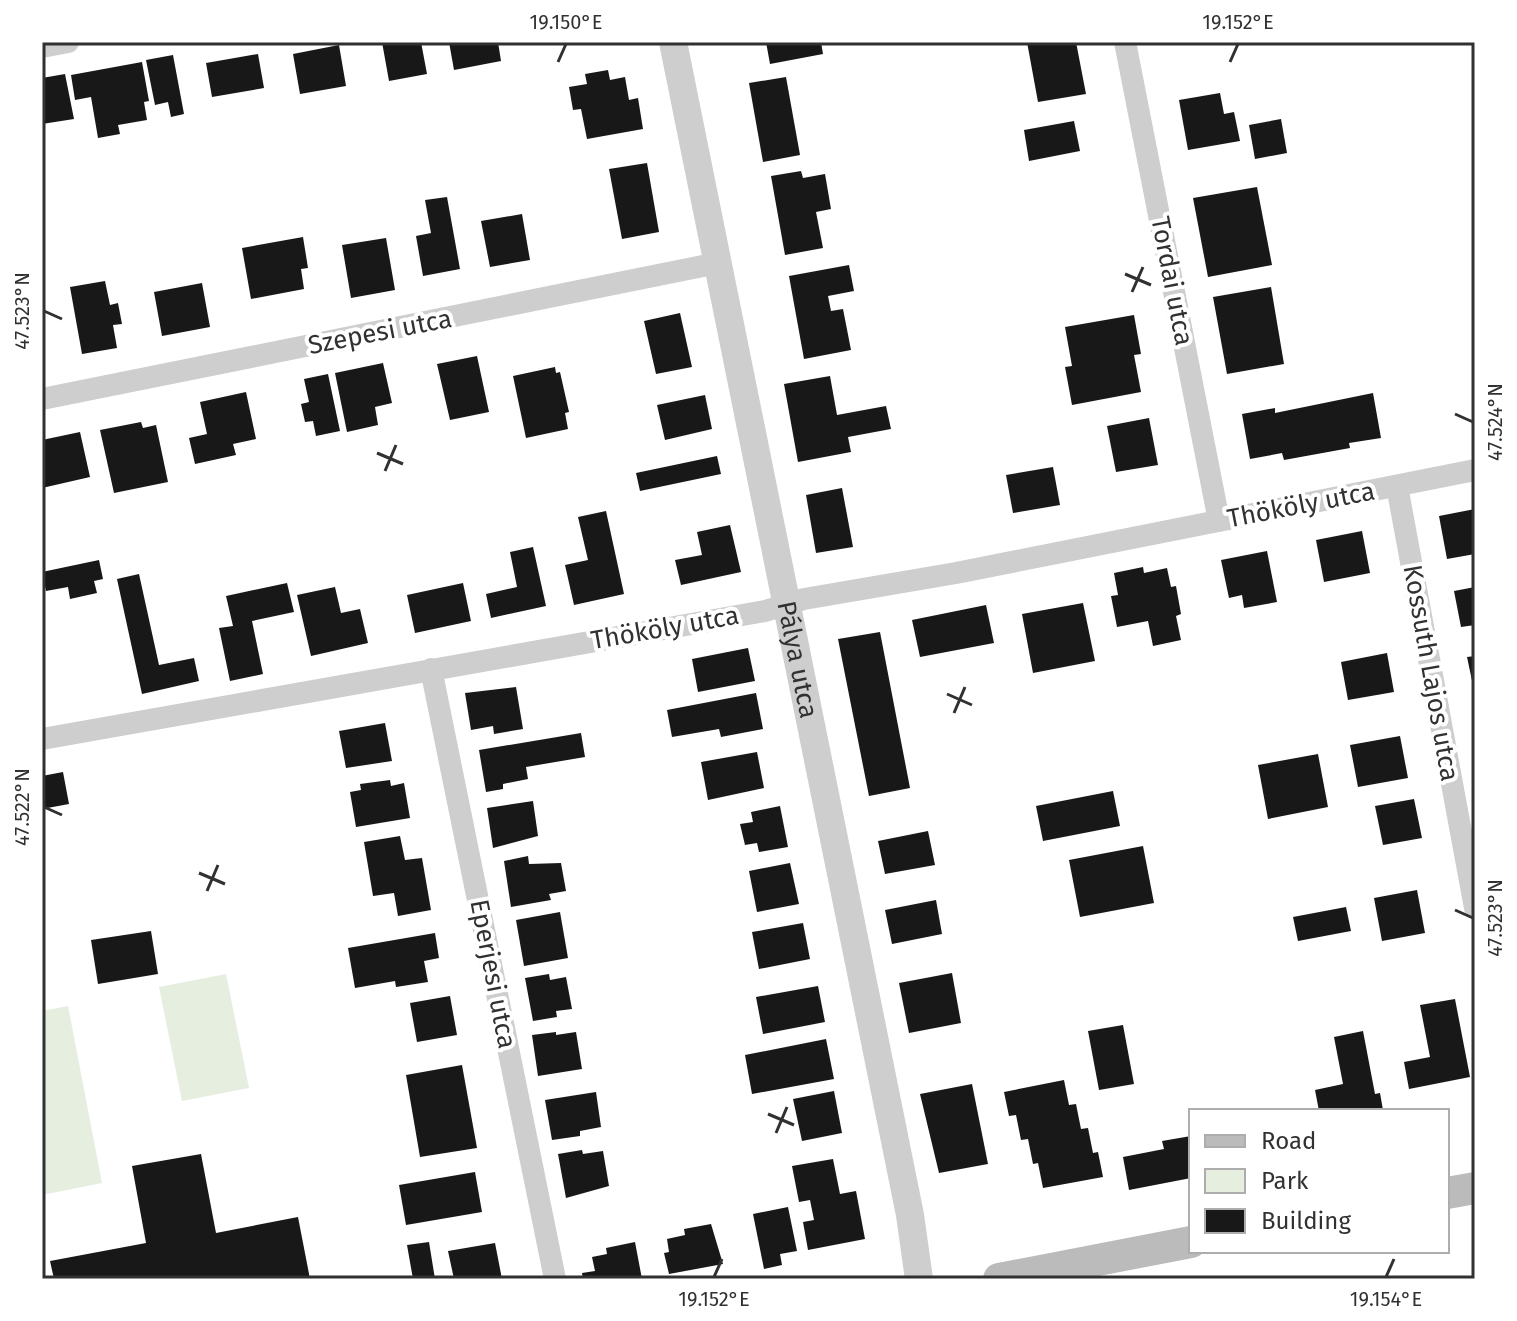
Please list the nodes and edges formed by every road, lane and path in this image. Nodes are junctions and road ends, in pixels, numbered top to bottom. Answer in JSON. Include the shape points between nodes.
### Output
{"nodes":[{"id":1,"x":68,"y":42,"type":"edge"},
{"id":2,"x":673,"y":42,"type":"edge"},
{"id":3,"x":1125,"y":42,"type":"edge"},
{"id":4,"x":42,"y":47,"type":"edge"},
{"id":5,"x":718,"y":263,"type":"junction"},
{"id":6,"x":42,"y":399,"type":"edge"},
{"id":7,"x":1475,"y":470,"type":"edge"},
{"id":8,"x":1397,"y":486,"type":"junction"},
{"id":9,"x":1219,"y":521,"type":"junction"},
{"id":10,"x":787,"y":604,"type":"junction"},
{"id":11,"x":431,"y":669,"type":"junction"},
{"id":12,"x":42,"y":739,"type":"edge"},
{"id":13,"x":1468,"y":830,"type":"edge"},
{"id":14,"x":1475,"y":908,"type":"edge"},
{"id":15,"x":1475,"y":1188,"type":"edge"},
{"id":16,"x":1449,"y":1193,"type":"edge"},
{"id":17,"x":1189,"y":1242,"type":"edge"},
{"id":18,"x":555,"y":1279,"type":"edge"},
{"id":19,"x":919,"y":1279,"type":"edge"},
{"id":20,"x":999,"y":1279,"type":"edge"}],
"edges":[{"from":1,"to":4,"type":"street"},
{"from":2,"to":5,"type":"street","name":"Pálya utca"},
{"from":3,"to":9,"type":"street","name":"Tordai utca"},
{"from":5,"to":6,"type":"street","name":"Szepesi utca"},
{"from":5,"to":10,"type":"street","name":"Pálya utca"},
{"from":7,"to":8,"type":"street","name":"Thököly utca"},
{"from":8,"to":9,"type":"street","name":"Thököly utca"},
{"from":8,"to":13,"type":"street","name":"Kossuth Lajos utca"},
{"from":9,"to":10,"type":"street","name":"Thököly utca"},
{"from":10,"to":11,"type":"street","name":"Thököly utca"},
{"from":10,"to":19,"type":"street","name":"Pálya utca"},
{"from":11,"to":12,"type":"street","name":"Thököly utca"},
{"from":11,"to":18,"type":"street","name":"Eperjesi utca"},
{"from":13,"to":14,"type":"street","name":"Kossuth Lajos utca"},
{"from":15,"to":16,"type":"main road"},
{"from":17,"to":20,"type":"main road"}]}
